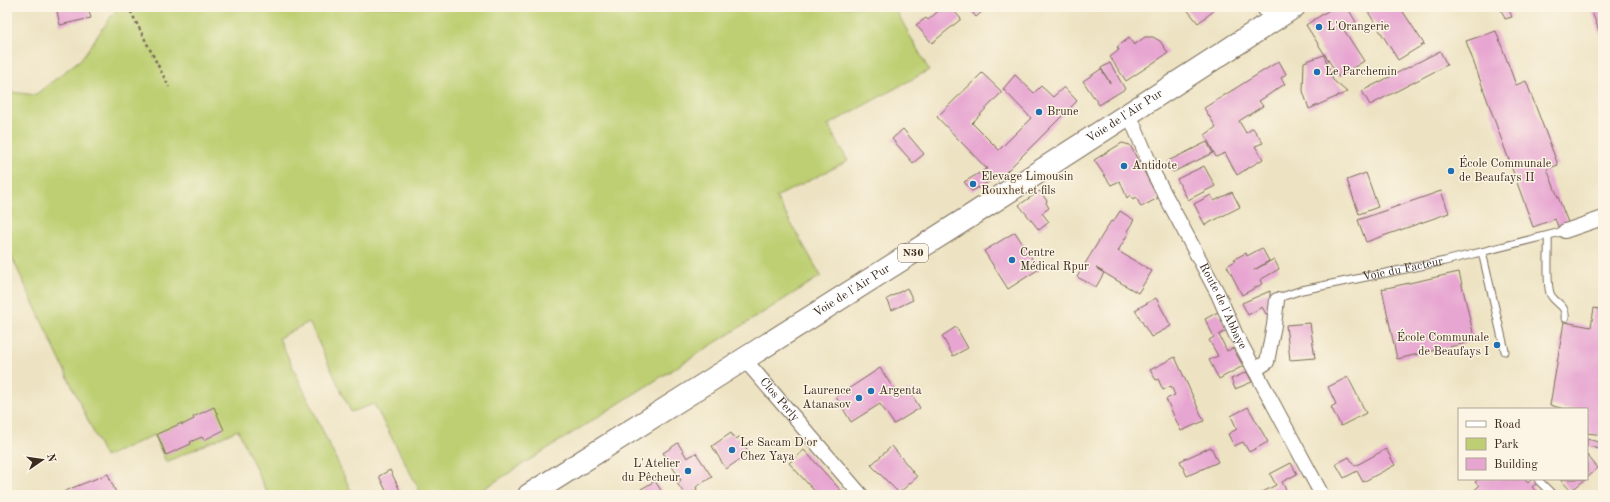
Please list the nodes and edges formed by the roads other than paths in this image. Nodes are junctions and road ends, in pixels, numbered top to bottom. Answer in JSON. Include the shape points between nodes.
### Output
{"nodes":[{"id":1,"x":1294,"y":7,"type":"edge"},
{"id":2,"x":1268,"y":14,"type":"edge"},
{"id":3,"x":1129,"y":114,"type":"junction"},
{"id":4,"x":1603,"y":218,"type":"edge"},
{"id":5,"x":1565,"y":231,"type":"joint"},
{"id":6,"x":1548,"y":236,"type":"junction"},
{"id":7,"x":1482,"y":252,"type":"junction"},
{"id":8,"x":1277,"y":300,"type":"joint"},
{"id":9,"x":1565,"y":318,"type":"dead end"},
{"id":10,"x":1505,"y":351,"type":"dead end"},
{"id":11,"x":744,"y":359,"type":"junction"},
{"id":12,"x":1255,"y":370,"type":"junction"},
{"id":13,"x":1539,"y":481,"type":"dead end"},
{"id":14,"x":529,"y":495,"type":"edge"},
{"id":15,"x":861,"y":495,"type":"edge"},
{"id":16,"x":1322,"y":495,"type":"edge"},
{"id":17,"x":1553,"y":495,"type":"edge"}],
"edges":[{"from":1,"to":2,"type":"main road","name":"Voie de l'Air Pur","number":"N30"},
{"from":2,"to":3,"type":"main road","name":"Voie de l'Air Pur","number":"N30"},
{"from":3,"to":11,"type":"main road","name":"Voie de l'Air Pur","number":"N30"},
{"from":3,"to":12,"type":"street","name":"Route de l'Abbaye","via":[[1155,176]]},
{"from":4,"to":5,"type":"street","name":"Voie du Facteur"},
{"from":5,"to":6,"type":"lane","name":"Voie du Facteur"},
{"from":6,"to":7,"type":"lane","name":"Voie du Facteur"},
{"from":6,"to":9,"type":"lane","via":[[1549,290],[1565,311]]},
{"from":7,"to":8,"type":"lane","name":"Voie du Facteur","via":[[1302,290]]},
{"from":7,"to":10,"type":"lane"},
{"from":8,"to":12,"type":"street","name":"Voie du Facteur","via":[[1267,362]]},
{"from":11,"to":14,"type":"main road","name":"Voie de l'Air Pur","number":"N30"},
{"from":11,"to":15,"type":"street","name":"Clos Perly"},
{"from":12,"to":16,"type":"street","name":"Route de l'Abbaye"},
{"from":13,"to":17,"type":"lane"}]}
